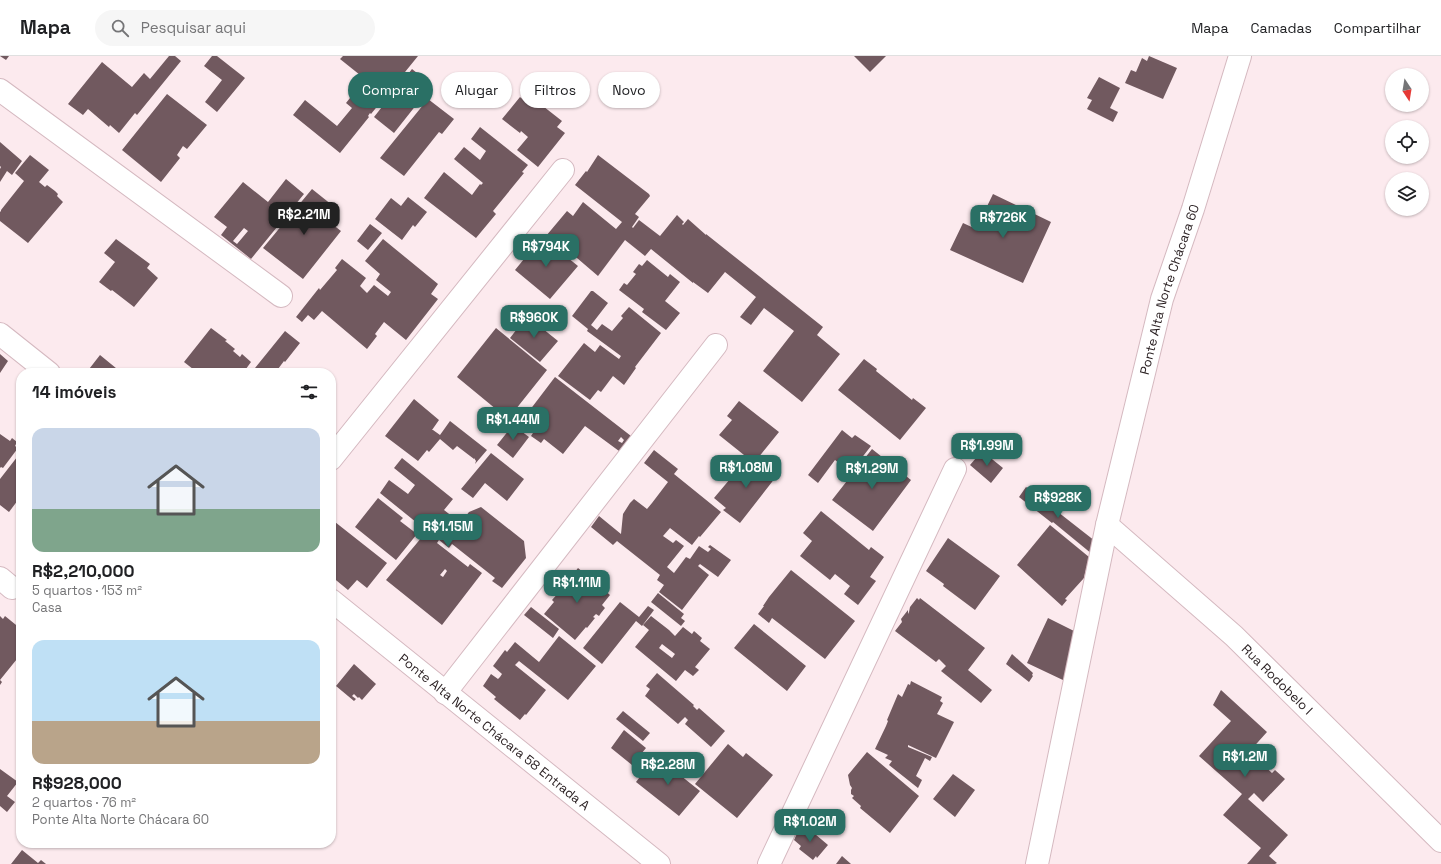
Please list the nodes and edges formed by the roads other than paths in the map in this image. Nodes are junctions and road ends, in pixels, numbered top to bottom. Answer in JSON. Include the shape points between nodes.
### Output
{"nodes":[{"id":1,"x":1240,"y":56,"type":"edge"},
{"id":2,"x":0,"y":90,"type":"edge"},
{"id":3,"x":563,"y":170,"type":"dead end"},
{"id":4,"x":281,"y":296,"type":"dead end"},
{"id":5,"x":0,"y":334,"type":"edge"},
{"id":6,"x":716,"y":345,"type":"dead end"},
{"id":7,"x":43,"y":368,"type":"edge"},
{"id":8,"x":336,"y":452,"type":"edge"},
{"id":9,"x":955,"y":469,"type":"dead end"},
{"id":10,"x":1107,"y":525,"type":"junction"},
{"id":11,"x":336,"y":604,"type":"edge"},
{"id":12,"x":445,"y":693,"type":"junction"},
{"id":13,"x":1441,"y":841,"type":"edge"},
{"id":14,"x":659,"y":864,"type":"edge"},
{"id":15,"x":769,"y":864,"type":"edge"},
{"id":16,"x":1037,"y":864,"type":"edge"}],
"edges":[{"from":1,"to":10,"type":"street","name":"Ponte Alta Norte Chácara 60","via":[[1162,299]]},
{"from":2,"to":4,"type":"street"},
{"from":3,"to":8,"type":"street"},
{"from":5,"to":7,"type":"street"},
{"from":6,"to":12,"type":"street"},
{"from":9,"to":15,"type":"street"},
{"from":10,"to":13,"type":"street","name":"Rua Rodobelo I","via":[[1234,636]]},
{"from":10,"to":16,"type":"street","name":"Ponte Alta Norte Chácara 60"},
{"from":11,"to":12,"type":"street","name":"Ponte Alta Norte Chácara 58 Entrada A"},
{"from":12,"to":14,"type":"street","name":"Ponte Alta Norte Chácara 58 Entrada A"}]}
